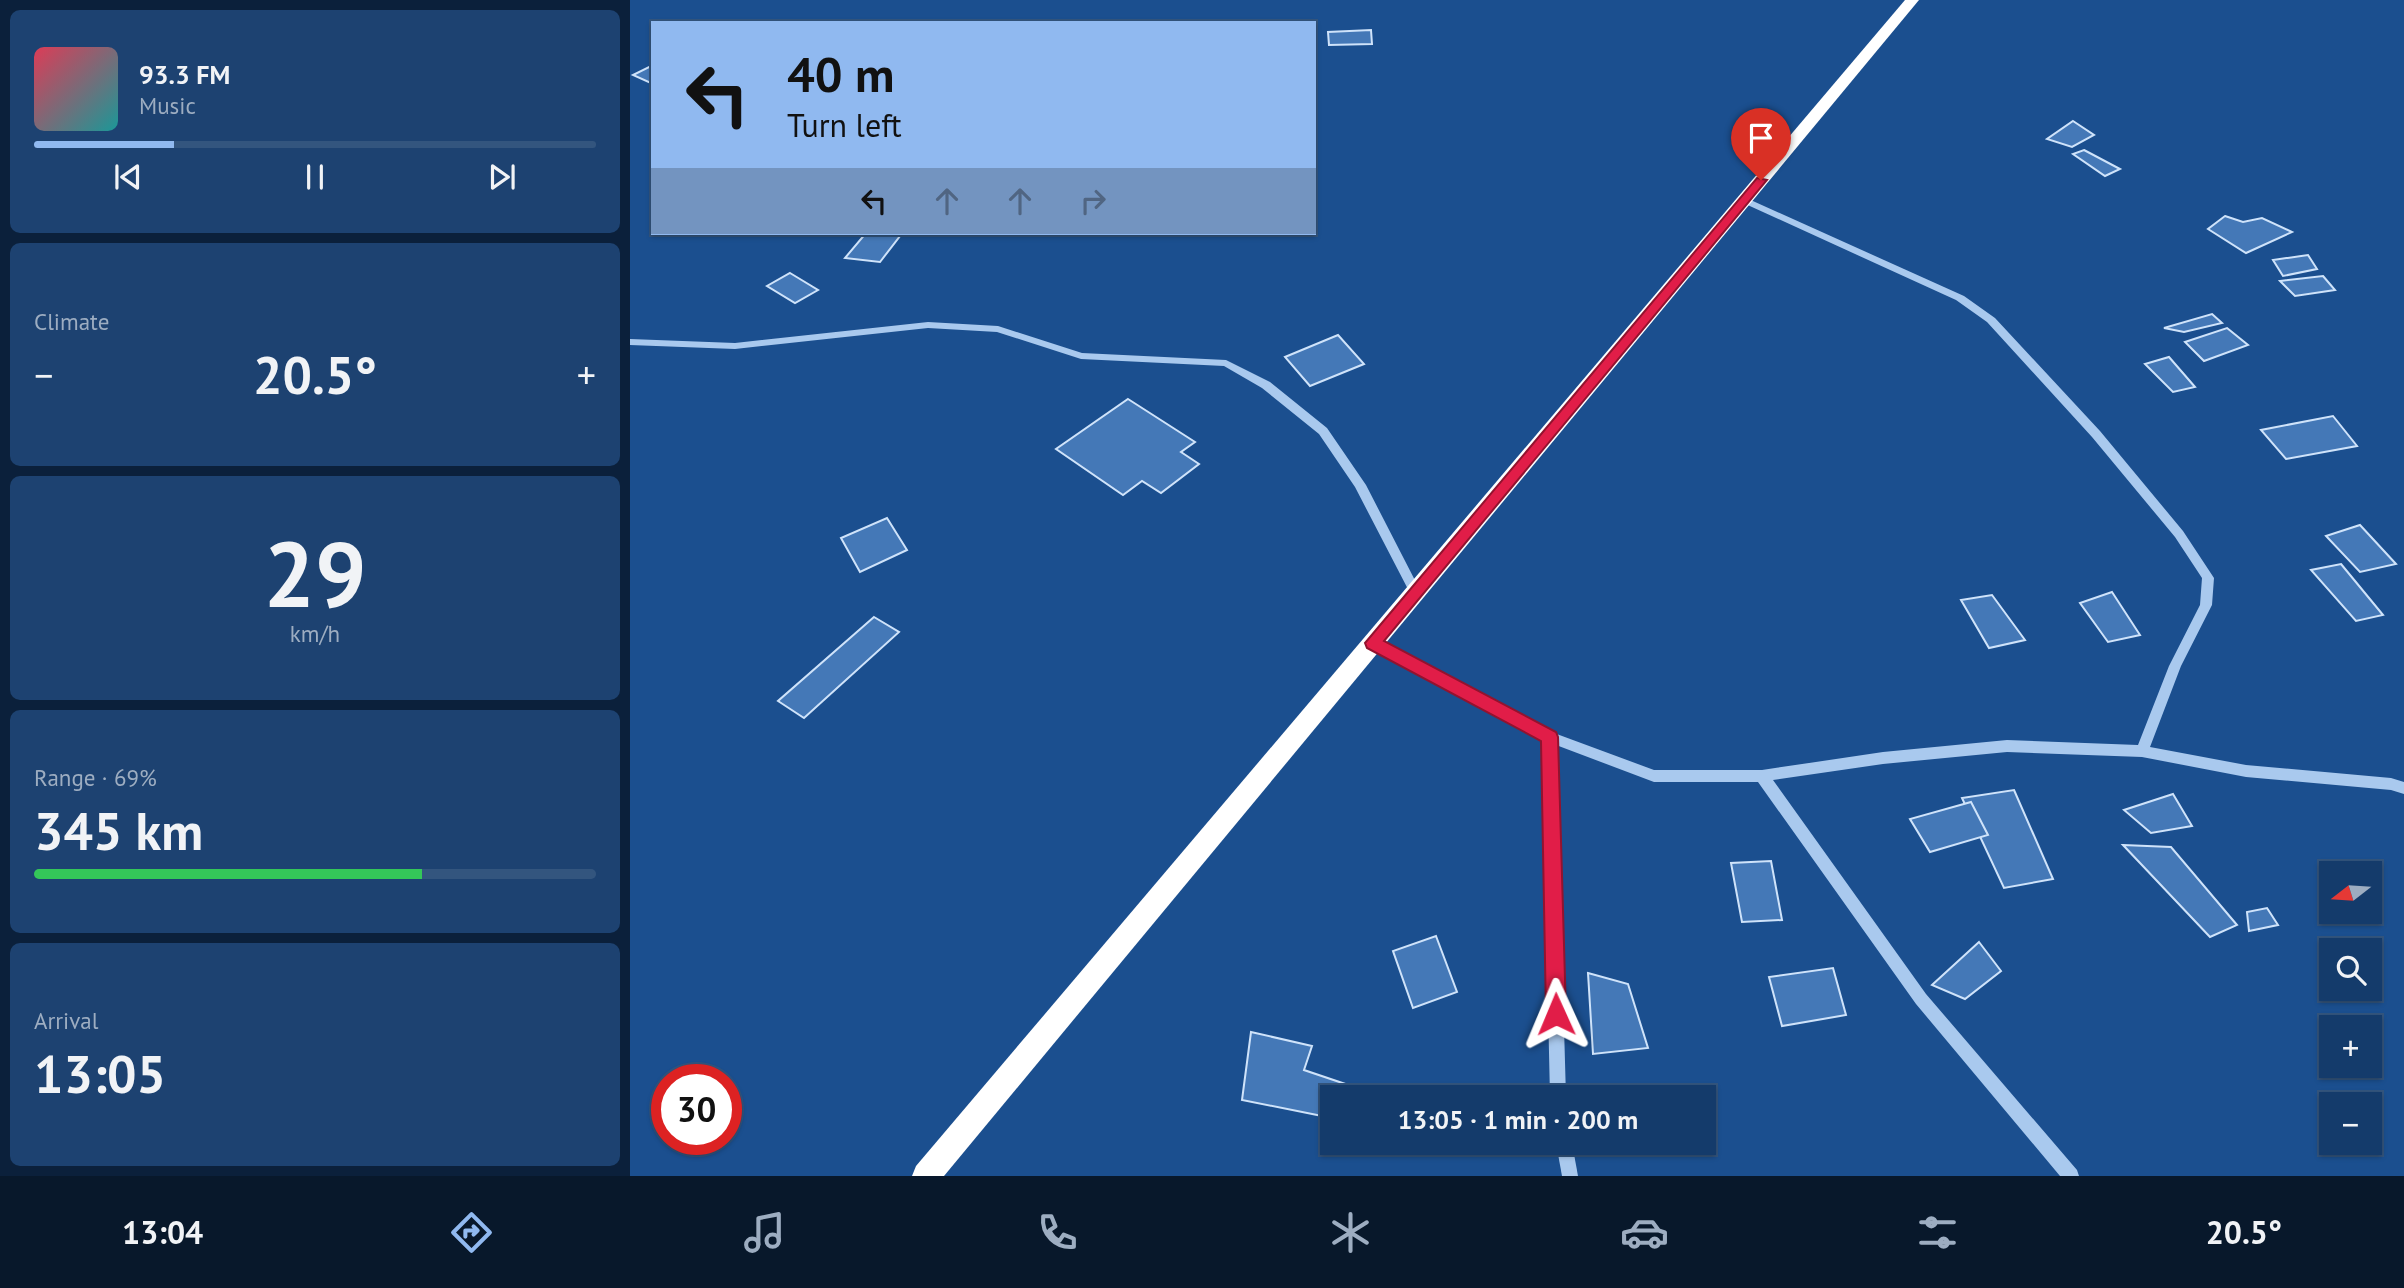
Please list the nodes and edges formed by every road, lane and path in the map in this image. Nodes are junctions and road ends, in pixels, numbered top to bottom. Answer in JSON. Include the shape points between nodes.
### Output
{"nodes":[{"id":1,"x":1912,"y":0,"type":"edge"},
{"id":2,"x":1744,"y":200,"type":"junction"},
{"id":3,"x":630,"y":341,"type":"edge"},
{"id":4,"x":1415,"y":592,"type":"junction"},
{"id":5,"x":1373,"y":643,"type":"junction"},
{"id":6,"x":1549,"y":737,"type":"junction"},
{"id":7,"x":2142,"y":751,"type":"junction"},
{"id":8,"x":1762,"y":776,"type":"junction"},
{"id":9,"x":2404,"y":788,"type":"edge"},
{"id":10,"x":1558,"y":1085,"type":"edge"},
{"id":11,"x":1566,"y":1155,"type":"edge"},
{"id":12,"x":926,"y":1176,"type":"edge"},
{"id":13,"x":1570,"y":1176,"type":"edge"},
{"id":14,"x":2071,"y":1176,"type":"edge"}],
"edges":[{"from":1,"to":2,"type":"highway"},
{"from":2,"to":4,"type":"highway"},
{"from":2,"to":7,"type":"street","via":[[1960,298],[1991,320],[2096,434],[2179,534],[2208,578],[2206,605],[2175,666]]},
{"from":3,"to":4,"type":"street","via":[[735,346],[928,325],[998,329],[1081,356],[1226,363],[1266,385],[1323,430],[1360,485]]},
{"from":4,"to":5,"type":"highway"},
{"from":5,"to":6,"type":"street"},
{"from":5,"to":12,"type":"highway"},
{"from":6,"to":8,"type":"street","via":[[1654,776]]},
{"from":6,"to":10,"type":"street"},
{"from":7,"to":8,"type":"street","via":[[2007,746]]},
{"from":7,"to":9,"type":"street","via":[[2246,771]]},
{"from":8,"to":14,"type":"street","via":[[1921,999]]},
{"from":11,"to":13,"type":"street"}]}
